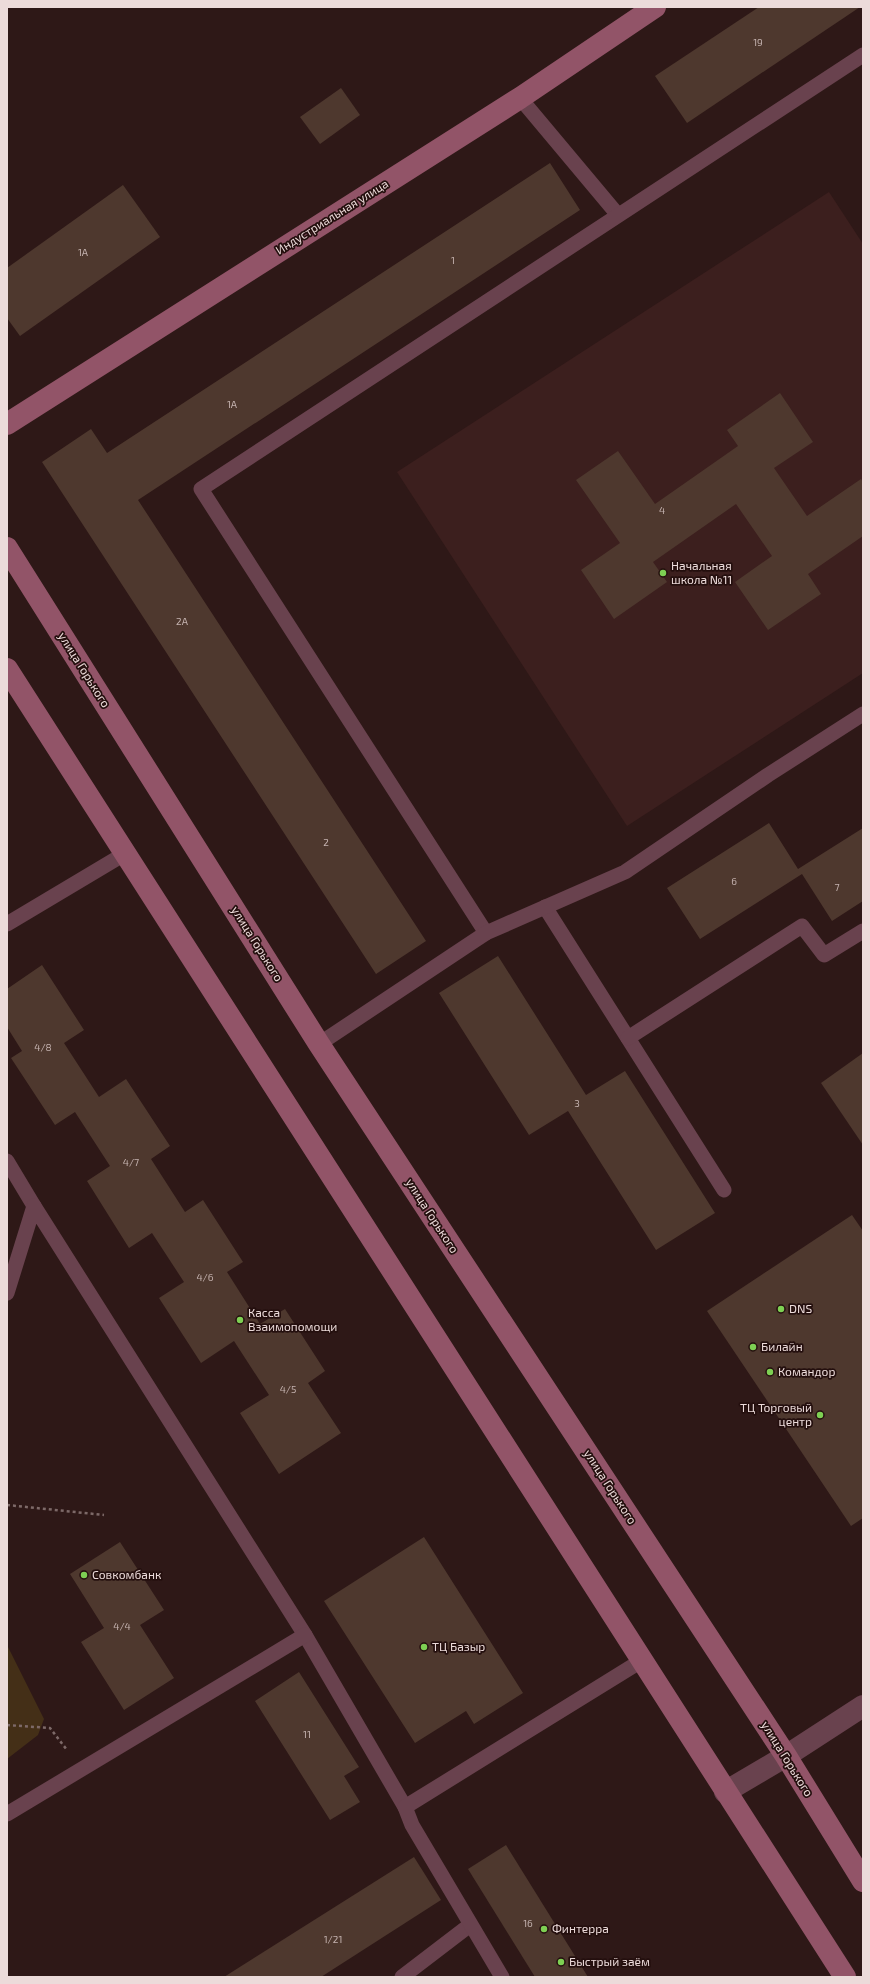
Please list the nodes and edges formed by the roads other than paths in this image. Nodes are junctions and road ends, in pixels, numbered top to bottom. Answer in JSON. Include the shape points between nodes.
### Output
{"nodes":[{"id":1,"x":655,"y":7,"type":"edge"},
{"id":2,"x":863,"y":55,"type":"edge"},
{"id":3,"x":520,"y":98,"type":"junction"},
{"id":4,"x":618,"y":214,"type":"junction"},
{"id":5,"x":7,"y":424,"type":"edge"},
{"id":6,"x":7,"y":548,"type":"edge"},
{"id":7,"x":7,"y":669,"type":"edge"},
{"id":8,"x":863,"y":714,"type":"edge"},
{"id":9,"x":126,"y":853,"type":"junction"},
{"id":10,"x":545,"y":908,"type":"junction"},
{"id":11,"x":7,"y":924,"type":"edge"},
{"id":12,"x":863,"y":931,"type":"edge"},
{"id":13,"x":486,"y":933,"type":"junction"},
{"id":14,"x":628,"y":1038,"type":"junction"},
{"id":15,"x":319,"y":1044,"type":"junction"},
{"id":16,"x":7,"y":1161,"type":"edge"},
{"id":17,"x":724,"y":1190,"type":"dead end"},
{"id":18,"x":34,"y":1206,"type":"junction"},
{"id":19,"x":7,"y":1293,"type":"edge"},
{"id":20,"x":305,"y":1635,"type":"junction"},
{"id":21,"x":641,"y":1661,"type":"junction"},
{"id":22,"x":863,"y":1706,"type":"edge"},
{"id":23,"x":786,"y":1756,"type":"junction"},
{"id":24,"x":725,"y":1792,"type":"junction"},
{"id":25,"x":405,"y":1807,"type":"junction"},
{"id":26,"x":7,"y":1814,"type":"edge"},
{"id":27,"x":863,"y":1881,"type":"edge"},
{"id":28,"x":470,"y":1925,"type":"junction"},
{"id":29,"x":402,"y":1977,"type":"edge"},
{"id":30,"x":502,"y":1977,"type":"edge"},
{"id":31,"x":845,"y":1977,"type":"edge"}],
"edges":[{"from":1,"to":3,"type":"main road","name":"Индустриальная улица"},
{"from":2,"to":4,"type":"lane"},
{"from":3,"to":4,"type":"lane"},
{"from":3,"to":5,"type":"main road","name":"Индустриальная улица"},
{"from":4,"to":13,"type":"lane","via":[[201,489]]},
{"from":6,"to":15,"type":"main road","name":"улица Горького"},
{"from":7,"to":9,"type":"main road"},
{"from":8,"to":10,"type":"lane","via":[[625,872]]},
{"from":9,"to":11,"type":"lane"},
{"from":9,"to":21,"type":"main road"},
{"from":10,"to":13,"type":"lane"},
{"from":10,"to":14,"type":"lane"},
{"from":12,"to":14,"type":"lane","via":[[824,954],[802,926]]},
{"from":13,"to":15,"type":"lane"},
{"from":14,"to":17,"type":"lane"},
{"from":15,"to":23,"type":"main road","name":"улица Горького"},
{"from":16,"to":18,"type":"lane"},
{"from":18,"to":19,"type":"lane"},
{"from":18,"to":20,"type":"lane"},
{"from":20,"to":25,"type":"lane"},
{"from":20,"to":26,"type":"lane"},
{"from":21,"to":24,"type":"main road"},
{"from":21,"to":25,"type":"lane"},
{"from":22,"to":23,"type":"street"},
{"from":23,"to":24,"type":"street"},
{"from":23,"to":27,"type":"main road","name":"улица Горького"},
{"from":24,"to":31,"type":"main road"},
{"from":25,"to":28,"type":"lane","via":[[412,1825]]},
{"from":28,"to":29,"type":"lane"},
{"from":28,"to":30,"type":"lane"}]}
